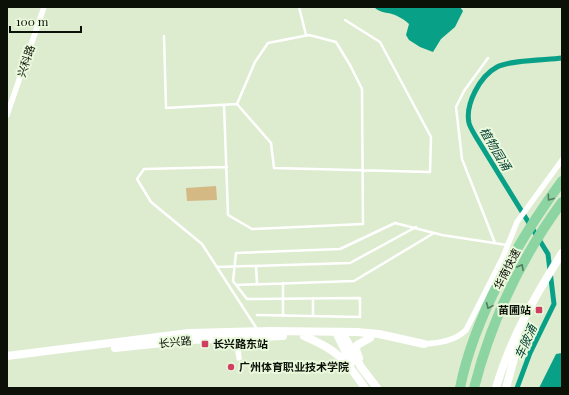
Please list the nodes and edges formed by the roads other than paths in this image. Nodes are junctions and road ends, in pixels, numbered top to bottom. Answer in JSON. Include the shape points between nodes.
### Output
{"nodes":[{"id":1,"x":44,"y":7,"type":"edge"},
{"id":2,"x":299,"y":7,"type":"edge"},
{"id":3,"x":345,"y":20,"type":"dead end"},
{"id":4,"x":306,"y":35,"type":"junction"},
{"id":5,"x":164,"y":36,"type":"dead end"},
{"id":6,"x":488,"y":58,"type":"dead end"},
{"id":7,"x":237,"y":104,"type":"junction"},
{"id":8,"x":224,"y":105,"type":"junction"},
{"id":9,"x":7,"y":115,"type":"edge"},
{"id":10,"x":562,"y":160,"type":"edge"},
{"id":11,"x":227,"y":167,"type":"junction"},
{"id":12,"x":362,"y":169,"type":"junction"},
{"id":13,"x":562,"y":182,"type":"edge"},
{"id":14,"x":562,"y":202,"type":"edge"},
{"id":15,"x":416,"y":228,"type":"junction"},
{"id":16,"x":434,"y":233,"type":"junction"},
{"id":17,"x":496,"y":244,"type":"junction"},
{"id":18,"x":508,"y":245,"type":"junction"},
{"id":19,"x":562,"y":253,"type":"edge"},
{"id":20,"x":562,"y":262,"type":"edge"},
{"id":21,"x":216,"y":266,"type":"junction"},
{"id":22,"x":235,"y":266,"type":"junction"},
{"id":23,"x":256,"y":266,"type":"junction"},
{"id":24,"x":283,"y":283,"type":"junction"},
{"id":25,"x":257,"y":284,"type":"junction"},
{"id":26,"x":236,"y":285,"type":"junction"},
{"id":27,"x":544,"y":286,"type":"junction"},
{"id":28,"x":313,"y":298,"type":"junction"},
{"id":29,"x":282,"y":299,"type":"junction"},
{"id":30,"x":257,"y":315,"type":"dead end"},
{"id":31,"x":283,"y":316,"type":"junction"},
{"id":32,"x":313,"y":316,"type":"junction"},
{"id":33,"x":259,"y":334,"type":"junction"},
{"id":34,"x":340,"y":334,"type":"junction"},
{"id":35,"x":304,"y":336,"type":"junction"},
{"id":36,"x":236,"y":337,"type":"junction"},
{"id":37,"x":370,"y":338,"type":"junction"},
{"id":38,"x":424,"y":344,"type":"junction"},
{"id":39,"x":7,"y":356,"type":"edge"},
{"id":40,"x":239,"y":358,"type":"dead end"},
{"id":41,"x":7,"y":362,"type":"edge"},
{"id":42,"x":358,"y":370,"type":"junction"},
{"id":43,"x":475,"y":385,"type":"edge"},
{"id":44,"x":365,"y":388,"type":"edge"},
{"id":45,"x":377,"y":388,"type":"edge"},
{"id":46,"x":460,"y":388,"type":"edge"},
{"id":47,"x":496,"y":388,"type":"edge"},
{"id":48,"x":506,"y":388,"type":"edge"}],
"edges":[{"from":1,"to":9,"type":"street","name":"兴科路"},
{"from":2,"to":4,"type":"lane"},
{"from":3,"to":12,"type":"lane","via":[[380,42],[432,137],[430,172]]},
{"from":4,"to":7,"type":"lane","via":[[268,43],[255,62]]},
{"from":4,"to":12,"type":"lane","via":[[336,42],[362,89]]},
{"from":5,"to":8,"type":"lane","via":[[166,108]]},
{"from":6,"to":17,"type":"lane","via":[[464,91],[456,107],[462,159]]},
{"from":7,"to":8,"type":"lane"},
{"from":7,"to":12,"type":"lane","via":[[271,143],[274,168]]},
{"from":8,"to":11,"type":"lane"},
{"from":10,"to":18,"type":"street","via":[[517,222]]},
{"from":11,"to":12,"type":"lane","via":[[228,215],[252,229],[363,224]]},
{"from":11,"to":21,"type":"lane","via":[[144,169],[138,179],[151,202],[202,244]]},
{"from":13,"to":46,"type":"highway","name":"华南快速","one_way":true,"via":[[525,234],[490,303],[472,345]]},
{"from":43,"to":14,"type":"highway","name":"华南快速","one_way":true,"via":[[501,308],[532,247]]},
{"from":15,"to":16,"type":"lane"},
{"from":15,"to":22,"type":"lane","via":[[395,222],[340,249],[236,253]]},
{"from":15,"to":23,"type":"lane","via":[[350,264]]},
{"from":16,"to":17,"type":"lane"},
{"from":16,"to":24,"type":"lane","via":[[354,281]]},
{"from":17,"to":18,"type":"lane"},
{"from":18,"to":38,"type":"street","via":[[466,330],[445,342]]},
{"from":19,"to":27,"type":"street"},
{"from":20,"to":27,"type":"street"},
{"from":21,"to":22,"type":"lane"},
{"from":21,"to":33,"type":"lane"},
{"from":22,"to":23,"type":"lane"},
{"from":22,"to":26,"type":"lane","via":[[233,281]]},
{"from":23,"to":25,"type":"lane"},
{"from":24,"to":25,"type":"lane"},
{"from":24,"to":29,"type":"lane"},
{"from":25,"to":26,"type":"lane"},
{"from":26,"to":29,"type":"lane","via":[[247,299]]},
{"from":27,"to":47,"type":"street","via":[[513,340]]},
{"from":27,"to":48,"type":"street","via":[[515,349]]},
{"from":28,"to":29,"type":"lane"},
{"from":28,"to":32,"type":"lane"},
{"from":28,"to":32,"type":"lane","via":[[360,298],[360,317]]},
{"from":29,"to":31,"type":"lane"},
{"from":30,"to":31,"type":"lane"},
{"from":31,"to":32,"type":"lane"},
{"from":33,"to":34,"type":"street","name":"长兴路"},
{"from":33,"to":35,"type":"street","name":"长兴路"},
{"from":33,"to":36,"type":"street","name":"长兴路"},
{"from":33,"to":39,"type":"street","name":"长兴路","via":[[189,333]]},
{"from":34,"to":35,"type":"street","name":"长兴路"},
{"from":34,"to":37,"type":"street"},
{"from":34,"to":38,"type":"street","via":[[378,334]]},
{"from":34,"to":42,"type":"street"},
{"from":35,"to":42,"type":"street","via":[[334,350]]},
{"from":36,"to":40,"type":"street"},
{"from":36,"to":41,"type":"street","name":"长兴路","via":[[162,343]]},
{"from":37,"to":38,"type":"street"},
{"from":37,"to":42,"type":"street","via":[[357,345]]},
{"from":42,"to":44,"type":"street"},
{"from":42,"to":45,"type":"street"}]}
